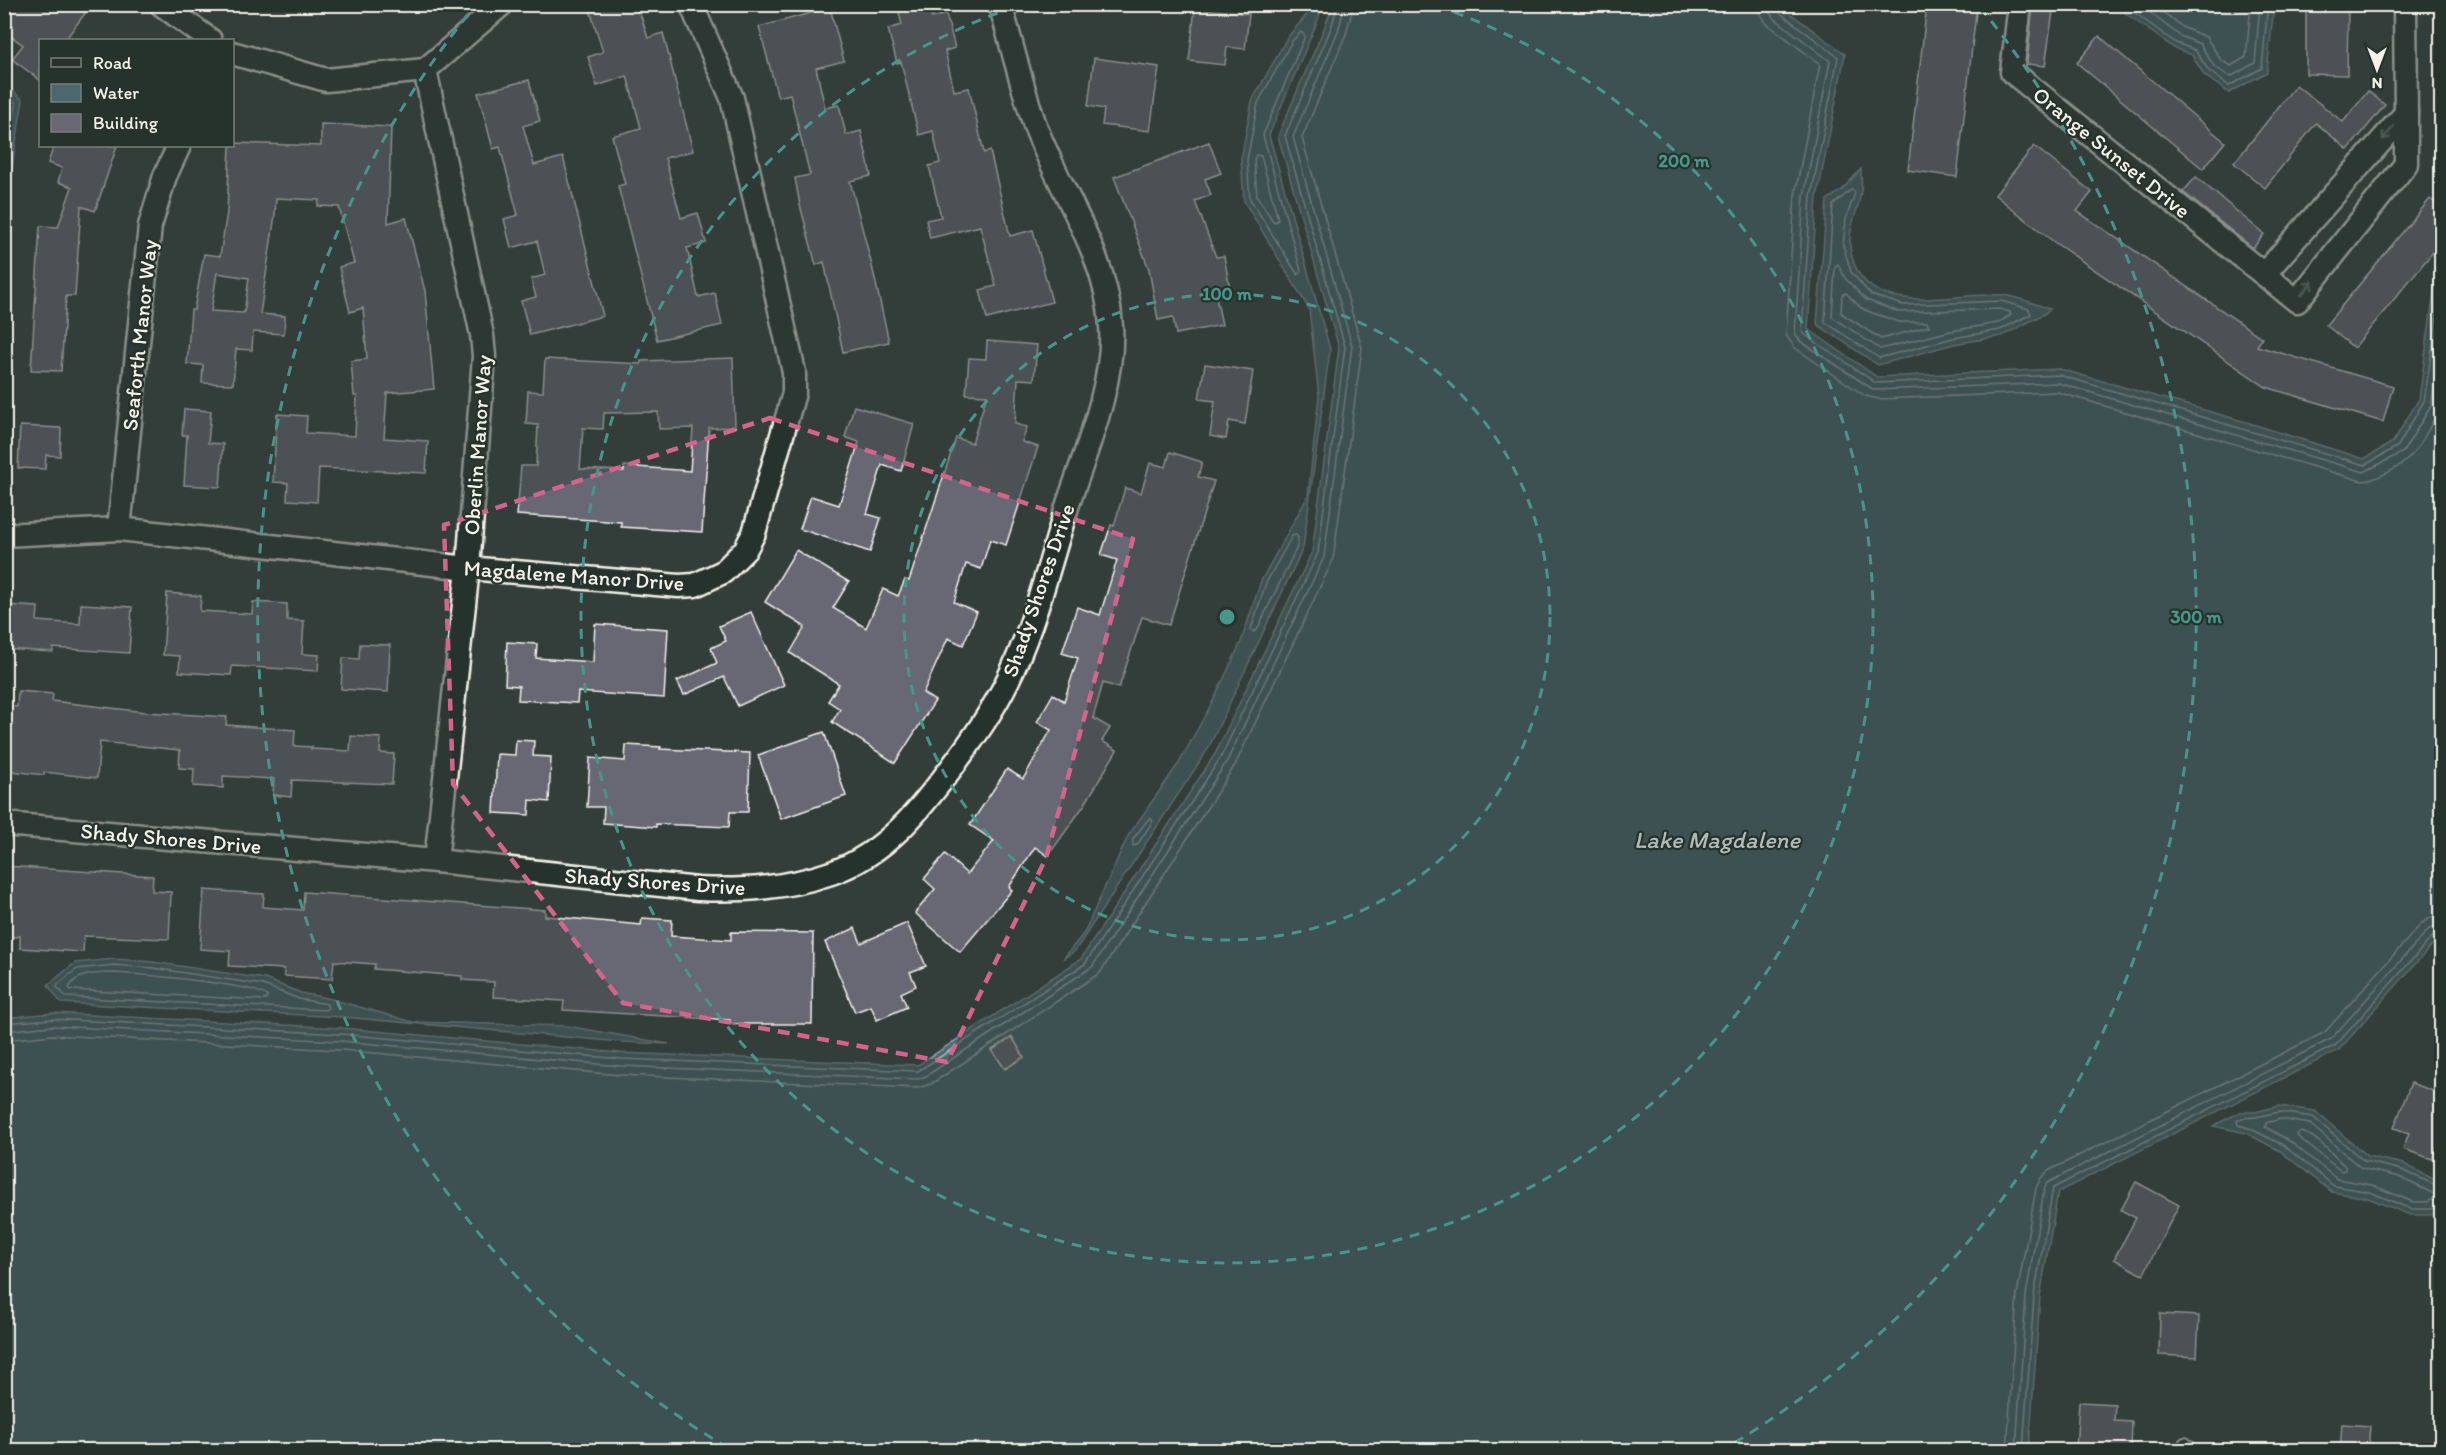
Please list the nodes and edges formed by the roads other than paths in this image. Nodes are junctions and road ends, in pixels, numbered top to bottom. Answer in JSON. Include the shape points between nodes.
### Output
{"nodes":[{"id":1,"x":161,"y":4,"type":"edge"},
{"id":2,"x":502,"y":4,"type":"edge"},
{"id":3,"x":692,"y":4,"type":"edge"},
{"id":4,"x":1000,"y":4,"type":"edge"},
{"id":5,"x":2020,"y":4,"type":"edge"},
{"id":6,"x":2405,"y":4,"type":"edge"},
{"id":7,"x":209,"y":39,"type":"edge"},
{"id":8,"x":234,"y":54,"type":"edge"},
{"id":9,"x":425,"y":70,"type":"junction"},
{"id":10,"x":2406,"y":113,"type":"junction"},
{"id":11,"x":179,"y":147,"type":"edge"},
{"id":12,"x":2264,"y":274,"type":"junction"},
{"id":13,"x":119,"y":529,"type":"junction"},
{"id":14,"x":4,"y":534,"type":"edge"},
{"id":15,"x":468,"y":568,"type":"junction"},
{"id":16,"x":4,"y":824,"type":"edge"},
{"id":17,"x":436,"y":861,"type":"junction"}],
"edges":[{"from":1,"to":7,"type":"street"},
{"from":2,"to":9,"type":"street"},
{"from":3,"to":15,"type":"street","name":"Magdalene Manor Drive","via":[[732,98],[794,372],[794,393],[754,533],[746,550],[730,567],[695,585]]},
{"from":4,"to":17,"type":"street","name":"Shady Shores Drive","via":[[1036,128],[1104,284],[1112,345],[1102,395],[1034,612],[1014,668],[975,735],[914,815],[885,842],[860,860],[798,883],[767,889],[698,889]]},
{"from":5,"to":12,"type":"street","name":"Orange Sunset Drive","via":[[2012,72]]},
{"from":6,"to":10,"type":"street","name":"Orange Sunset Drive"},
{"from":8,"to":9,"type":"street","via":[[326,80]]},
{"from":9,"to":15,"type":"street","name":"Oberlin Manor Way","via":[[483,335]]},
{"from":10,"to":12,"type":"street","one_way":true},
{"from":12,"to":10,"type":"street","name":"Orange Sunset Drive","one_way":true,"via":[[2297,301],[2406,164]]},
{"from":11,"to":13,"type":"street","name":"Seaforth Manor Way","via":[[150,226]]},
{"from":13,"to":14,"type":"street","name":"Magdalene Manor Drive"},
{"from":13,"to":15,"type":"street","name":"Magdalene Manor Drive"},
{"from":15,"to":17,"type":"street","name":"Oberlin Manor Way"},
{"from":16,"to":17,"type":"street","name":"Shady Shores Drive"}]}
